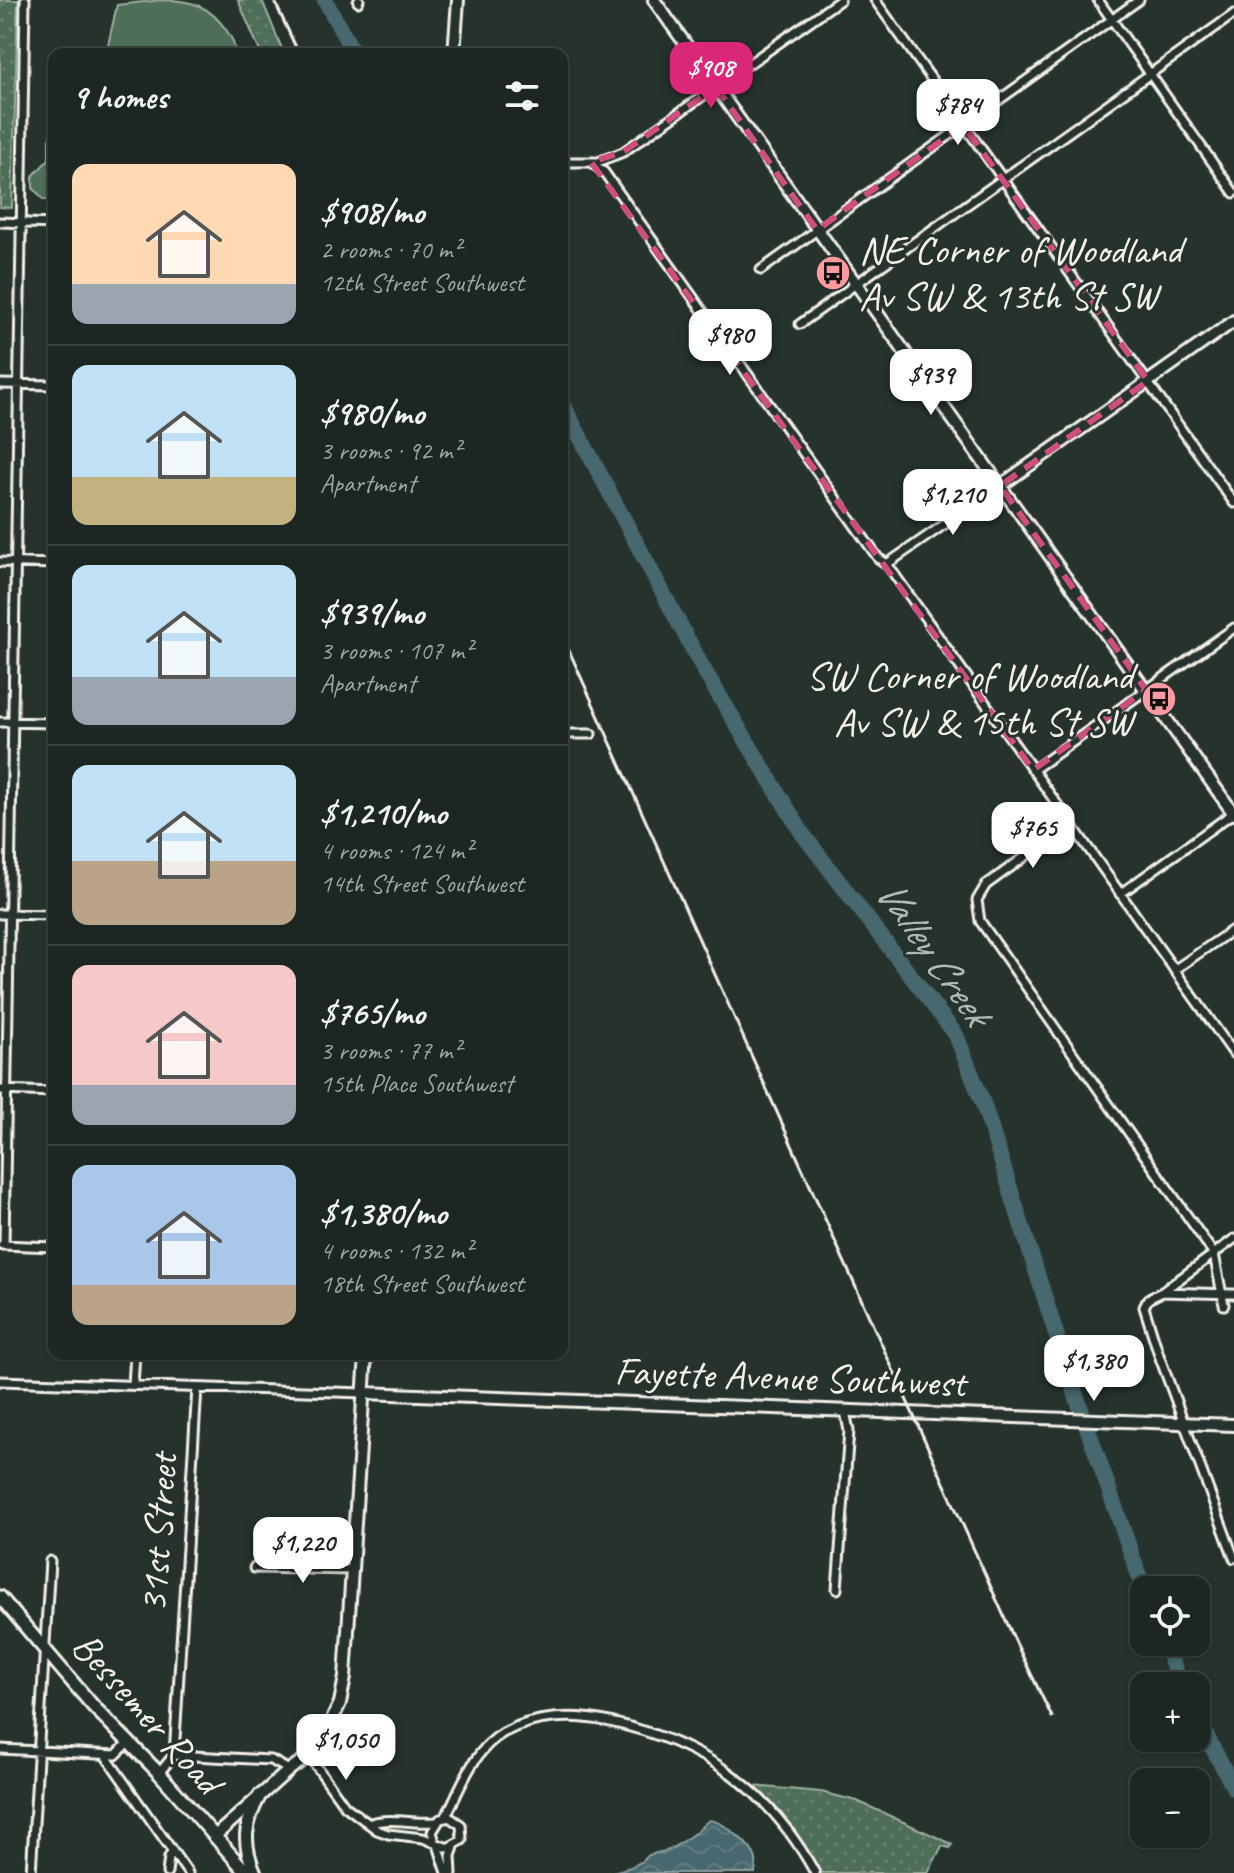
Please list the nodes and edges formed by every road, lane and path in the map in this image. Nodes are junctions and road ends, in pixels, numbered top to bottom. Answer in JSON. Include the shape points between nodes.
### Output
{"nodes":[{"id":1,"x":25,"y":0,"type":"edge"},
{"id":2,"x":458,"y":0,"type":"edge"},
{"id":3,"x":654,"y":0,"type":"edge"},
{"id":4,"x":840,"y":0,"type":"edge"},
{"id":5,"x":875,"y":0,"type":"edge"},
{"id":6,"x":1098,"y":0,"type":"edge"},
{"id":7,"x":1139,"y":0,"type":"edge"},
{"id":8,"x":1234,"y":14,"type":"edge"},
{"id":9,"x":1111,"y":19,"type":"junction"},
{"id":10,"x":454,"y":48,"type":"edge"},
{"id":11,"x":1149,"y":74,"type":"junction"},
{"id":12,"x":716,"y":87,"type":"junction"},
{"id":13,"x":963,"y":125,"type":"junction"},
{"id":14,"x":568,"y":162,"type":"edge"},
{"id":15,"x":591,"y":162,"type":"junction"},
{"id":16,"x":1002,"y":179,"type":"junction"},
{"id":17,"x":1234,"y":193,"type":"edge"},
{"id":18,"x":0,"y":222,"type":"edge"},
{"id":19,"x":20,"y":223,"type":"junction"},
{"id":20,"x":48,"y":224,"type":"edge"},
{"id":21,"x":817,"y":230,"type":"junction"},
{"id":22,"x":761,"y":270,"type":"dead end"},
{"id":23,"x":856,"y":282,"type":"junction"},
{"id":24,"x":1234,"y":321,"type":"edge"},
{"id":25,"x":800,"y":324,"type":"dead end"},
{"id":26,"x":1148,"y":381,"type":"junction"},
{"id":27,"x":0,"y":384,"type":"edge"},
{"id":28,"x":18,"y":384,"type":"junction"},
{"id":29,"x":48,"y":385,"type":"edge"},
{"id":30,"x":1000,"y":486,"type":"junction"},
{"id":31,"x":1234,"y":503,"type":"edge"},
{"id":32,"x":0,"y":562,"type":"edge"},
{"id":33,"x":15,"y":563,"type":"junction"},
{"id":34,"x":48,"y":564,"type":"edge"},
{"id":35,"x":887,"y":564,"type":"junction"},
{"id":36,"x":1234,"y":628,"type":"edge"},
{"id":37,"x":1146,"y":690,"type":"junction"},
{"id":38,"x":0,"y":722,"type":"edge"},
{"id":39,"x":11,"y":723,"type":"junction"},
{"id":40,"x":48,"y":723,"type":"edge"},
{"id":41,"x":568,"y":734,"type":"edge"},
{"id":42,"x":591,"y":734,"type":"dead end"},
{"id":43,"x":1033,"y":770,"type":"junction"},
{"id":44,"x":1233,"y":814,"type":"edge"},
{"id":45,"x":1070,"y":824,"type":"junction"},
{"id":46,"x":1120,"y":894,"type":"junction"},
{"id":47,"x":0,"y":914,"type":"edge"},
{"id":48,"x":9,"y":914,"type":"junction"},
{"id":49,"x":48,"y":915,"type":"edge"},
{"id":50,"x":1234,"y":929,"type":"edge"},
{"id":51,"x":1174,"y":970,"type":"junction"},
{"id":52,"x":1234,"y":1054,"type":"edge"},
{"id":53,"x":3,"y":1090,"type":"edge"},
{"id":54,"x":48,"y":1092,"type":"edge"},
{"id":55,"x":1234,"y":1239,"type":"edge"},
{"id":56,"x":2,"y":1245,"type":"edge"},
{"id":57,"x":48,"y":1247,"type":"edge"},
{"id":58,"x":1214,"y":1254,"type":"junction"},
{"id":59,"x":1162,"y":1292,"type":"junction"},
{"id":60,"x":1223,"y":1294,"type":"junction"},
{"id":61,"x":1234,"y":1294,"type":"edge"},
{"id":62,"x":1224,"y":1305,"type":"dead end"},
{"id":63,"x":135,"y":1360,"type":"edge"},
{"id":64,"x":366,"y":1360,"type":"edge"},
{"id":65,"x":0,"y":1381,"type":"edge"},
{"id":66,"x":133,"y":1385,"type":"junction"},
{"id":67,"x":197,"y":1388,"type":"junction"},
{"id":68,"x":364,"y":1393,"type":"junction"},
{"id":69,"x":845,"y":1411,"type":"junction"},
{"id":70,"x":1185,"y":1423,"type":"junction"},
{"id":71,"x":1234,"y":1425,"type":"edge"},
{"id":72,"x":1234,"y":1558,"type":"edge"},
{"id":73,"x":50,"y":1561,"type":"dead end"},
{"id":74,"x":254,"y":1568,"type":"dead end"},
{"id":75,"x":352,"y":1570,"type":"junction"},
{"id":76,"x":837,"y":1589,"type":"dead end"},
{"id":77,"x":0,"y":1597,"type":"edge"},
{"id":78,"x":43,"y":1648,"type":"junction"},
{"id":79,"x":129,"y":1742,"type":"junction"},
{"id":80,"x":0,"y":1749,"type":"edge"},
{"id":81,"x":39,"y":1750,"type":"junction"},
{"id":82,"x":105,"y":1755,"type":"junction"},
{"id":83,"x":174,"y":1755,"type":"junction"},
{"id":84,"x":309,"y":1756,"type":"junction"},
{"id":85,"x":289,"y":1770,"type":"junction"},
{"id":86,"x":159,"y":1773,"type":"junction"},
{"id":87,"x":462,"y":1784,"type":"junction"},
{"id":88,"x":260,"y":1795,"type":"junction"},
{"id":89,"x":445,"y":1818,"type":"junction"},
{"id":90,"x":457,"y":1820,"type":"junction"},
{"id":91,"x":436,"y":1822,"type":"junction"},
{"id":92,"x":371,"y":1823,"type":"junction"},
{"id":93,"x":215,"y":1836,"type":"junction"},
{"id":94,"x":437,"y":1844,"type":"junction"},
{"id":95,"x":454,"y":1847,"type":"junction"},
{"id":96,"x":173,"y":1852,"type":"junction"},
{"id":97,"x":31,"y":1873,"type":"edge"},
{"id":98,"x":167,"y":1873,"type":"edge"},
{"id":99,"x":188,"y":1873,"type":"edge"},
{"id":100,"x":247,"y":1873,"type":"edge"},
{"id":101,"x":255,"y":1873,"type":"edge"},
{"id":102,"x":449,"y":1873,"type":"edge"},
{"id":103,"x":815,"y":1873,"type":"edge"}],
"edges":[{"from":1,"to":19,"type":"street"},
{"from":2,"to":10,"type":"street"},
{"from":3,"to":12,"type":"street"},
{"from":4,"to":12,"type":"street"},
{"from":5,"to":13,"type":"street"},
{"from":6,"to":9,"type":"street"},
{"from":7,"to":9,"type":"street"},
{"from":8,"to":11,"type":"street"},
{"from":9,"to":11,"type":"street"},
{"from":9,"to":13,"type":"street"},
{"from":11,"to":16,"type":"street"},
{"from":11,"to":17,"type":"street"},
{"from":12,"to":15,"type":"street","via":[[623,152]]},
{"from":12,"to":21,"type":"street"},
{"from":13,"to":16,"type":"street"},
{"from":13,"to":21,"type":"street"},
{"from":14,"to":15,"type":"street"},
{"from":15,"to":35,"type":"street","via":[[604,172]]},
{"from":16,"to":23,"type":"street"},
{"from":16,"to":26,"type":"street"},
{"from":18,"to":19,"type":"street"},
{"from":19,"to":20,"type":"street"},
{"from":19,"to":28,"type":"street"},
{"from":21,"to":22,"type":"street"},
{"from":21,"to":23,"type":"street"},
{"from":23,"to":25,"type":"street"},
{"from":23,"to":30,"type":"street"},
{"from":24,"to":26,"type":"street"},
{"from":26,"to":30,"type":"street"},
{"from":26,"to":31,"type":"street"},
{"from":27,"to":28,"type":"street"},
{"from":28,"to":29,"type":"street"},
{"from":28,"to":33,"type":"street"},
{"from":30,"to":35,"type":"street"},
{"from":30,"to":37,"type":"street"},
{"from":32,"to":33,"type":"street"},
{"from":33,"to":34,"type":"street"},
{"from":33,"to":39,"type":"street"},
{"from":35,"to":43,"type":"street"},
{"from":36,"to":37,"type":"street"},
{"from":37,"to":43,"type":"street"},
{"from":37,"to":44,"type":"street"},
{"from":38,"to":39,"type":"street"},
{"from":39,"to":40,"type":"street"},
{"from":39,"to":48,"type":"street"},
{"from":41,"to":42,"type":"street"},
{"from":43,"to":45,"type":"street"},
{"from":44,"to":46,"type":"street"},
{"from":45,"to":46,"type":"street"},
{"from":45,"to":58,"type":"street","via":[[980,891],[980,921]]},
{"from":46,"to":51,"type":"street"},
{"from":47,"to":48,"type":"street"},
{"from":48,"to":49,"type":"street"},
{"from":48,"to":53,"type":"street"},
{"from":50,"to":51,"type":"street"},
{"from":51,"to":52,"type":"street"},
{"from":53,"to":54,"type":"street"},
{"from":53,"to":56,"type":"street"},
{"from":55,"to":58,"type":"street"},
{"from":56,"to":57,"type":"street"},
{"from":58,"to":59,"type":"street"},
{"from":58,"to":60,"type":"street"},
{"from":59,"to":60,"type":"street"},
{"from":59,"to":70,"type":"street","via":[[1146,1301],[1145,1315]]},
{"from":60,"to":61,"type":"street"},
{"from":60,"to":62,"type":"street"},
{"from":63,"to":66,"type":"street"},
{"from":64,"to":68,"type":"street"},
{"from":65,"to":66,"type":"street"},
{"from":66,"to":67,"type":"street"},
{"from":67,"to":68,"type":"street"},
{"from":67,"to":83,"type":"street","name":"31st Street"},
{"from":68,"to":69,"type":"street","name":"Fayette Avenue Southwest"},
{"from":68,"to":75,"type":"street"},
{"from":69,"to":70,"type":"street","name":"Fayette Avenue Southwest"},
{"from":69,"to":76,"type":"street","via":[[849,1431]]},
{"from":70,"to":71,"type":"street","name":"Fayette Avenue Southwest"},
{"from":70,"to":72,"type":"street"},
{"from":73,"to":78,"type":"street"},
{"from":74,"to":75,"type":"street"},
{"from":75,"to":84,"type":"street","via":[[340,1703]]},
{"from":77,"to":78,"type":"main road","name":"Bessemer Road"},
{"from":78,"to":79,"type":"main road","name":"Bessemer Road"},
{"from":78,"to":81,"type":"street"},
{"from":79,"to":82,"type":"street","via":[[116,1755]]},
{"from":79,"to":86,"type":"main road","name":"Bessemer Road"},
{"from":80,"to":81,"type":"street"},
{"from":81,"to":82,"type":"street"},
{"from":81,"to":97,"type":"street"},
{"from":82,"to":96,"type":"street"},
{"from":83,"to":85,"type":"street","via":[[271,1760]]},
{"from":83,"to":86,"type":"street"},
{"from":84,"to":85,"type":"street"},
{"from":84,"to":92,"type":"street","via":[[345,1806]]},
{"from":85,"to":88,"type":"street"},
{"from":86,"to":93,"type":"main road","name":"Bessemer Road"},
{"from":87,"to":89,"type":"street"},
{"from":87,"to":90,"type":"street"},
{"from":87,"to":103,"type":"street","via":[[478,1754],[523,1724],[560,1717],[644,1729],[695,1749],[730,1772],[787,1830]]},
{"from":88,"to":93,"type":"street"},
{"from":88,"to":101,"type":"main road","via":[[244,1838]]},
{"from":89,"to":90,"type":"street"},
{"from":89,"to":91,"type":"street"},
{"from":90,"to":95,"type":"street","via":[[463,1836]]},
{"from":91,"to":92,"type":"street"},
{"from":91,"to":94,"type":"street","via":[[432,1832]]},
{"from":92,"to":94,"type":"street","via":[[388,1834]]},
{"from":93,"to":100,"type":"main road","name":"Bessemer Road"},
{"from":94,"to":95,"type":"street"},
{"from":94,"to":102,"type":"street"},
{"from":95,"to":102,"type":"street"},
{"from":96,"to":98,"type":"street"},
{"from":96,"to":99,"type":"street"}]}
